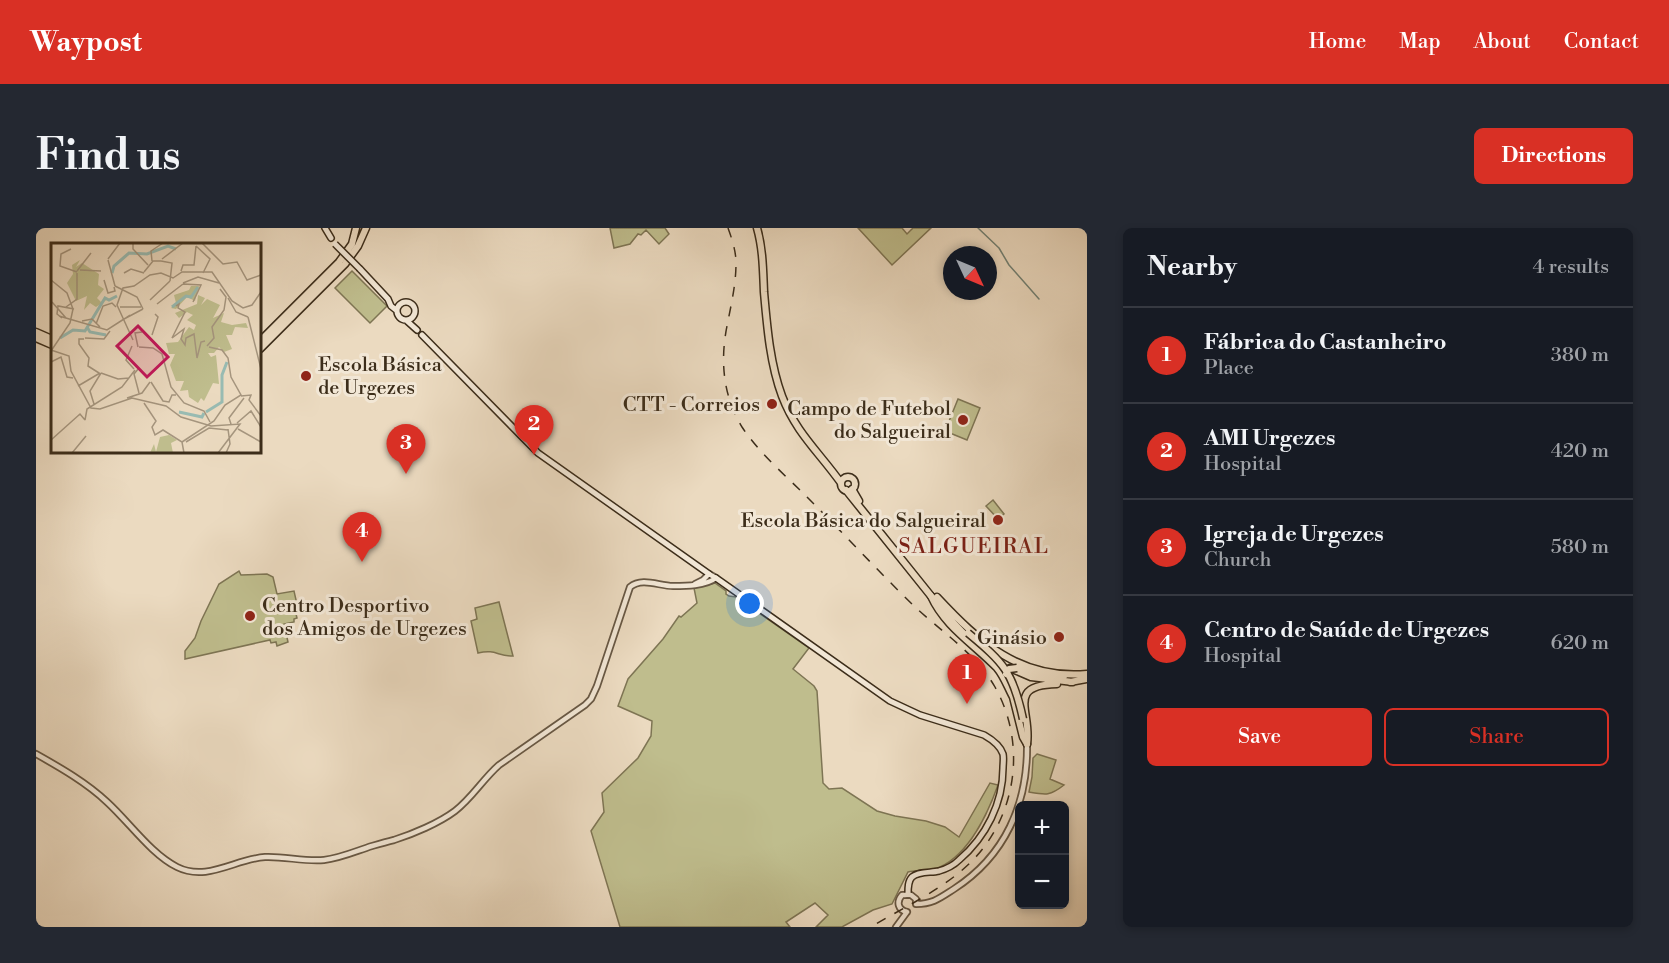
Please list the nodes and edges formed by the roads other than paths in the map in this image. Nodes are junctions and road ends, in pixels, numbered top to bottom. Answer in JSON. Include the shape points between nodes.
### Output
{"nodes":[{"id":1,"x":325,"y":228,"type":"edge"},
{"id":2,"x":356,"y":228,"type":"edge"},
{"id":3,"x":366,"y":228,"type":"edge"},
{"id":4,"x":757,"y":228,"type":"edge"},
{"id":5,"x":331,"y":238,"type":"joint"},
{"id":6,"x":335,"y":244,"type":"joint"},
{"id":7,"x":388,"y":299,"type":"junction"},
{"id":8,"x":400,"y":303,"type":"junction"},
{"id":9,"x":396,"y":310,"type":"junction"},
{"id":10,"x":410,"y":319,"type":"junction"},
{"id":11,"x":417,"y":330,"type":"joint"},
{"id":12,"x":36,"y":332,"type":"edge"},
{"id":13,"x":422,"y":335,"type":"joint"},
{"id":14,"x":36,"y":338,"type":"edge"},
{"id":15,"x":51,"y":339,"type":"edge"},
{"id":16,"x":261,"y":340,"type":"edge"},
{"id":17,"x":51,"y":345,"type":"edge"},
{"id":18,"x":261,"y":348,"type":"edge"},
{"id":19,"x":843,"y":480,"type":"junction"},
{"id":20,"x":849,"y":490,"type":"junction"},
{"id":21,"x":709,"y":574,"type":"junction"},
{"id":22,"x":716,"y":578,"type":"junction"},
{"id":23,"x":694,"y":584,"type":"junction"},
{"id":24,"x":934,"y":596,"type":"junction"},
{"id":25,"x":1070,"y":674,"type":"junction"},
{"id":26,"x":1087,"y":674,"type":"edge"},
{"id":27,"x":1087,"y":679,"type":"edge"},
{"id":28,"x":1073,"y":682,"type":"junction"},
{"id":29,"x":1013,"y":697,"type":"junction"},
{"id":30,"x":1027,"y":744,"type":"junction"},
{"id":31,"x":36,"y":754,"type":"edge"},
{"id":32,"x":908,"y":894,"type":"junction"},
{"id":33,"x":916,"y":904,"type":"junction"},
{"id":34,"x":907,"y":912,"type":"junction"},
{"id":35,"x":896,"y":927,"type":"edge"}],
"edges":[{"from":1,"to":5,"type":"main road"},
{"from":2,"to":16,"type":"main road","via":[[352,244],[339,262]]},
{"from":3,"to":18,"type":"main road","via":[[345,264]]},
{"from":4,"to":19,"type":"main road","via":[[778,384],[807,442]]},
{"from":5,"to":6,"type":"street"},
{"from":6,"to":7,"type":"main road","bridge":true},
{"from":7,"to":8,"type":"main road"},
{"from":7,"to":9,"type":"main road"},
{"from":8,"to":9,"type":"main road"},
{"from":8,"to":10,"type":"main road","via":[[412,304],[415,310]]},
{"from":9,"to":10,"type":"main road","via":[[399,318]]},
{"from":10,"to":11,"type":"main road"},
{"from":11,"to":13,"type":"street"},
{"from":12,"to":15,"type":"main road"},
{"from":13,"to":21,"type":"main road","via":[[537,453]]},
{"from":14,"to":17,"type":"main road"},
{"from":19,"to":20,"type":"main road","via":[[843,488]]},
{"from":19,"to":20,"type":"main road","via":[[853,480],[854,486]]},
{"from":20,"to":24,"type":"main road"},
{"from":21,"to":22,"type":"street"},
{"from":21,"to":23,"type":"street"},
{"from":22,"to":23,"type":"street"},
{"from":22,"to":32,"type":"main road","via":[[890,701],[984,735],[1003,753],[998,806],[986,828],[952,866],[912,877]]},
{"from":23,"to":31,"type":"street","via":[[635,583],[630,587],[588,702],[499,765],[454,812],[414,832],[342,857],[322,861],[265,857],[199,872],[179,868],[163,858],[106,801]]},
{"from":24,"to":25,"type":"main road","via":[[1009,660],[1036,670]]},
{"from":24,"to":28,"type":"main road","via":[[965,635],[999,663],[1031,677]]},
{"from":24,"to":29,"type":"main road","via":[[954,629],[998,669]]},
{"from":24,"to":30,"type":"main road","bridge":true,"via":[[1005,668],[1016,690]]},
{"from":25,"to":26,"type":"main road"},
{"from":25,"to":29,"type":"main road","bridge":true,"via":[[1010,669],[1005,676]]},
{"from":27,"to":28,"type":"main road"},
{"from":28,"to":30,"type":"main road","via":[[1038,685],[1027,692]]},
{"from":29,"to":30,"type":"main road"},
{"from":30,"to":33,"type":"street","via":[[1021,800],[995,852],[957,887],[932,903]]},
{"from":32,"to":33,"type":"street","via":[[914,896]]},
{"from":32,"to":34,"type":"street","via":[[902,895],[898,903]]},
{"from":33,"to":34,"type":"street"},
{"from":34,"to":35,"type":"street"}]}
